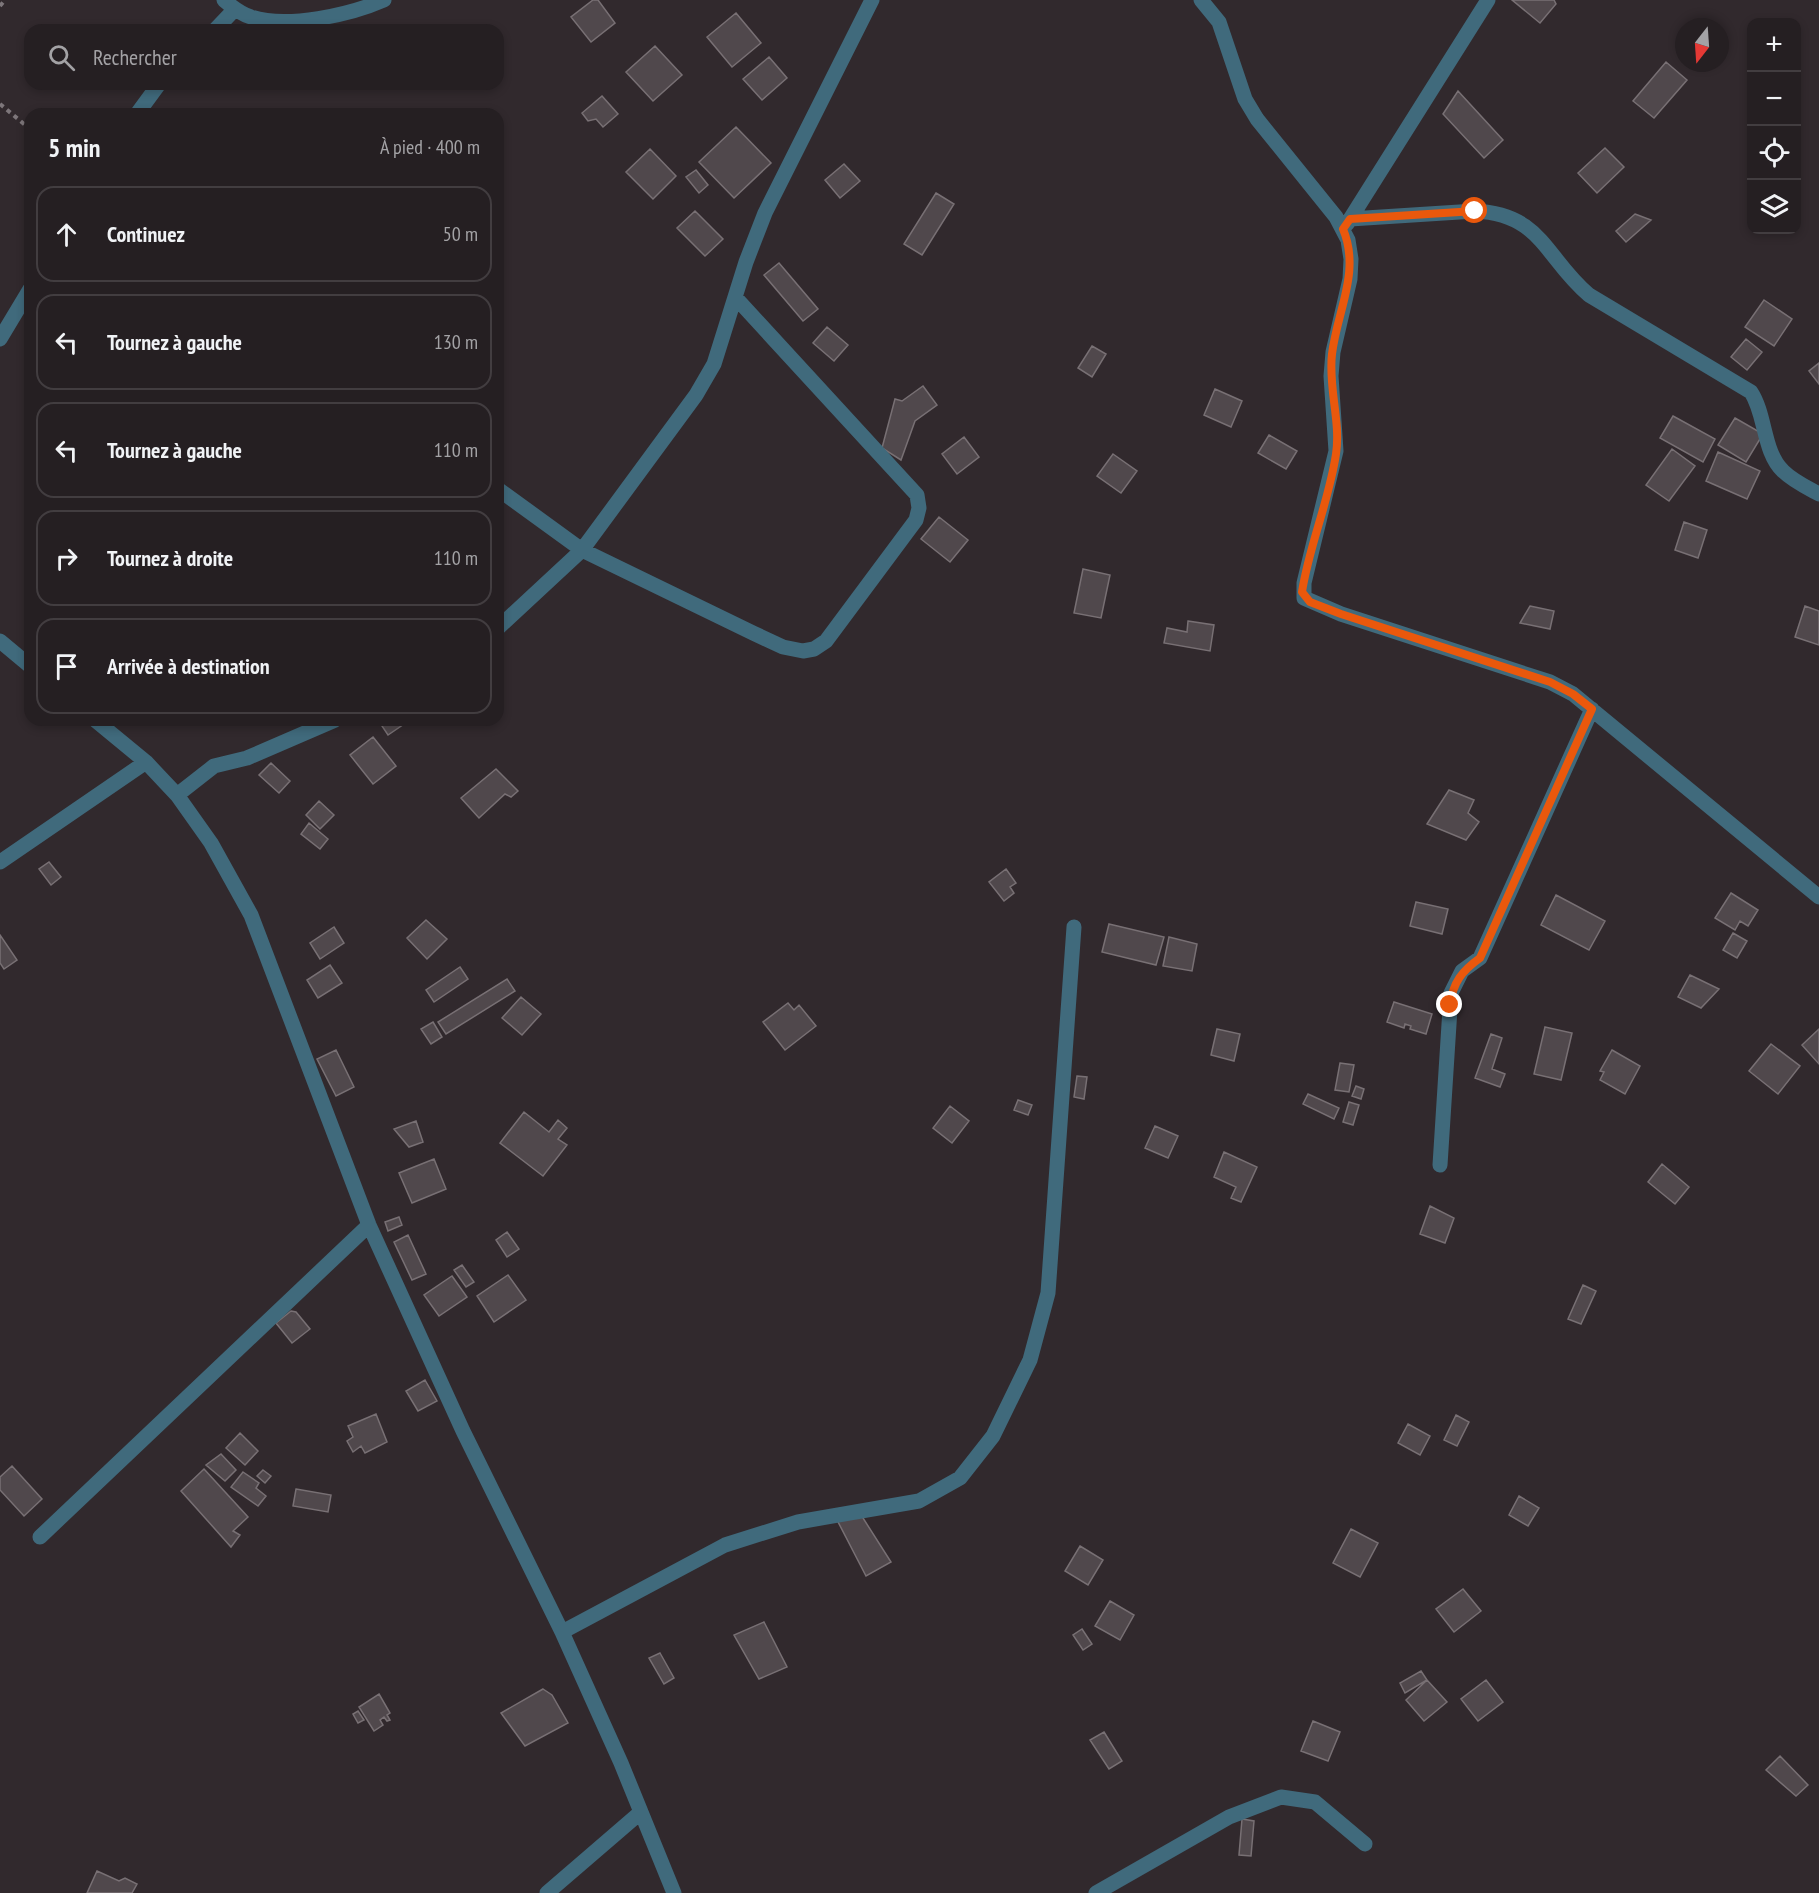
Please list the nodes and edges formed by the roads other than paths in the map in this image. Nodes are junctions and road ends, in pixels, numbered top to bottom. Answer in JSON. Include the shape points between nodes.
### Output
{"nodes":[{"id":1,"x":384,"y":0,"type":"edge"},
{"id":2,"x":872,"y":0,"type":"edge"},
{"id":3,"x":1201,"y":0,"type":"edge"},
{"id":4,"x":1488,"y":0,"type":"edge"},
{"id":5,"x":229,"y":4,"type":"edge"},
{"id":6,"x":217,"y":24,"type":"edge"},
{"id":7,"x":155,"y":90,"type":"edge"},
{"id":8,"x":141,"y":108,"type":"edge"},
{"id":9,"x":1346,"y":224,"type":"junction"},
{"id":10,"x":736,"y":298,"type":"junction"},
{"id":11,"x":24,"y":299,"type":"edge"},
{"id":12,"x":0,"y":339,"type":"edge"},
{"id":13,"x":504,"y":493,"type":"edge"},
{"id":14,"x":1819,"y":494,"type":"edge"},
{"id":15,"x":582,"y":550,"type":"junction"},
{"id":16,"x":504,"y":622,"type":"edge"},
{"id":17,"x":0,"y":641,"type":"edge"},
{"id":18,"x":24,"y":661,"type":"edge"},
{"id":19,"x":1592,"y":709,"type":"junction"},
{"id":20,"x":102,"y":726,"type":"edge"},
{"id":21,"x":321,"y":726,"type":"edge"},
{"id":22,"x":146,"y":762,"type":"junction"},
{"id":23,"x":177,"y":795,"type":"junction"},
{"id":24,"x":0,"y":862,"type":"edge"},
{"id":25,"x":1819,"y":897,"type":"edge"},
{"id":26,"x":1074,"y":927,"type":"dead end"},
{"id":27,"x":1440,"y":1165,"type":"dead end"},
{"id":28,"x":369,"y":1225,"type":"junction"},
{"id":29,"x":40,"y":1537,"type":"dead end"},
{"id":30,"x":562,"y":1632,"type":"junction"},
{"id":31,"x":641,"y":1812,"type":"junction"},
{"id":32,"x":1365,"y":1844,"type":"dead end"},
{"id":33,"x":548,"y":1893,"type":"edge"},
{"id":34,"x":674,"y":1893,"type":"edge"},
{"id":35,"x":1096,"y":1893,"type":"edge"}],
"edges":[{"from":1,"to":5,"type":"street","via":[[305,20],[274,22],[251,17]]},
{"from":2,"to":10,"type":"street","via":[[782,176],[746,262]]},
{"from":3,"to":9,"type":"street","via":[[1219,22],[1245,99],[1257,119]]},
{"from":4,"to":9,"type":"street"},
{"from":5,"to":6,"type":"street"},
{"from":7,"to":8,"type":"street"},
{"from":9,"to":14,"type":"street","via":[[1475,211],[1493,212],[1525,223],[1589,295],[1750,393],[1758,404],[1781,470]]},
{"from":9,"to":19,"type":"street","via":[[1350,279],[1332,360],[1336,452],[1304,583],[1304,598],[1341,614],[1550,682]]},
{"from":10,"to":15,"type":"street","via":[[714,364],[696,394]]},
{"from":10,"to":15,"type":"street","via":[[917,495],[916,520],[837,629],[814,650],[803,651],[783,647]]},
{"from":11,"to":12,"type":"street"},
{"from":13,"to":15,"type":"street"},
{"from":15,"to":16,"type":"street"},
{"from":17,"to":18,"type":"street"},
{"from":19,"to":25,"type":"street"},
{"from":19,"to":27,"type":"street","via":[[1480,958],[1462,971],[1451,993]]},
{"from":20,"to":22,"type":"street"},
{"from":21,"to":23,"type":"street","via":[[247,758],[214,766]]},
{"from":22,"to":23,"type":"street"},
{"from":22,"to":24,"type":"street"},
{"from":23,"to":28,"type":"street","via":[[212,843],[251,915]]},
{"from":26,"to":30,"type":"street","via":[[1048,1293],[1030,1360],[993,1436],[960,1478],[919,1501],[798,1522],[725,1545]]},
{"from":28,"to":29,"type":"street"},
{"from":28,"to":30,"type":"street","via":[[463,1431]]},
{"from":30,"to":31,"type":"street"},
{"from":31,"to":33,"type":"street"},
{"from":31,"to":34,"type":"street"},
{"from":32,"to":35,"type":"street","via":[[1315,1802],[1281,1797],[1229,1817]]}]}
